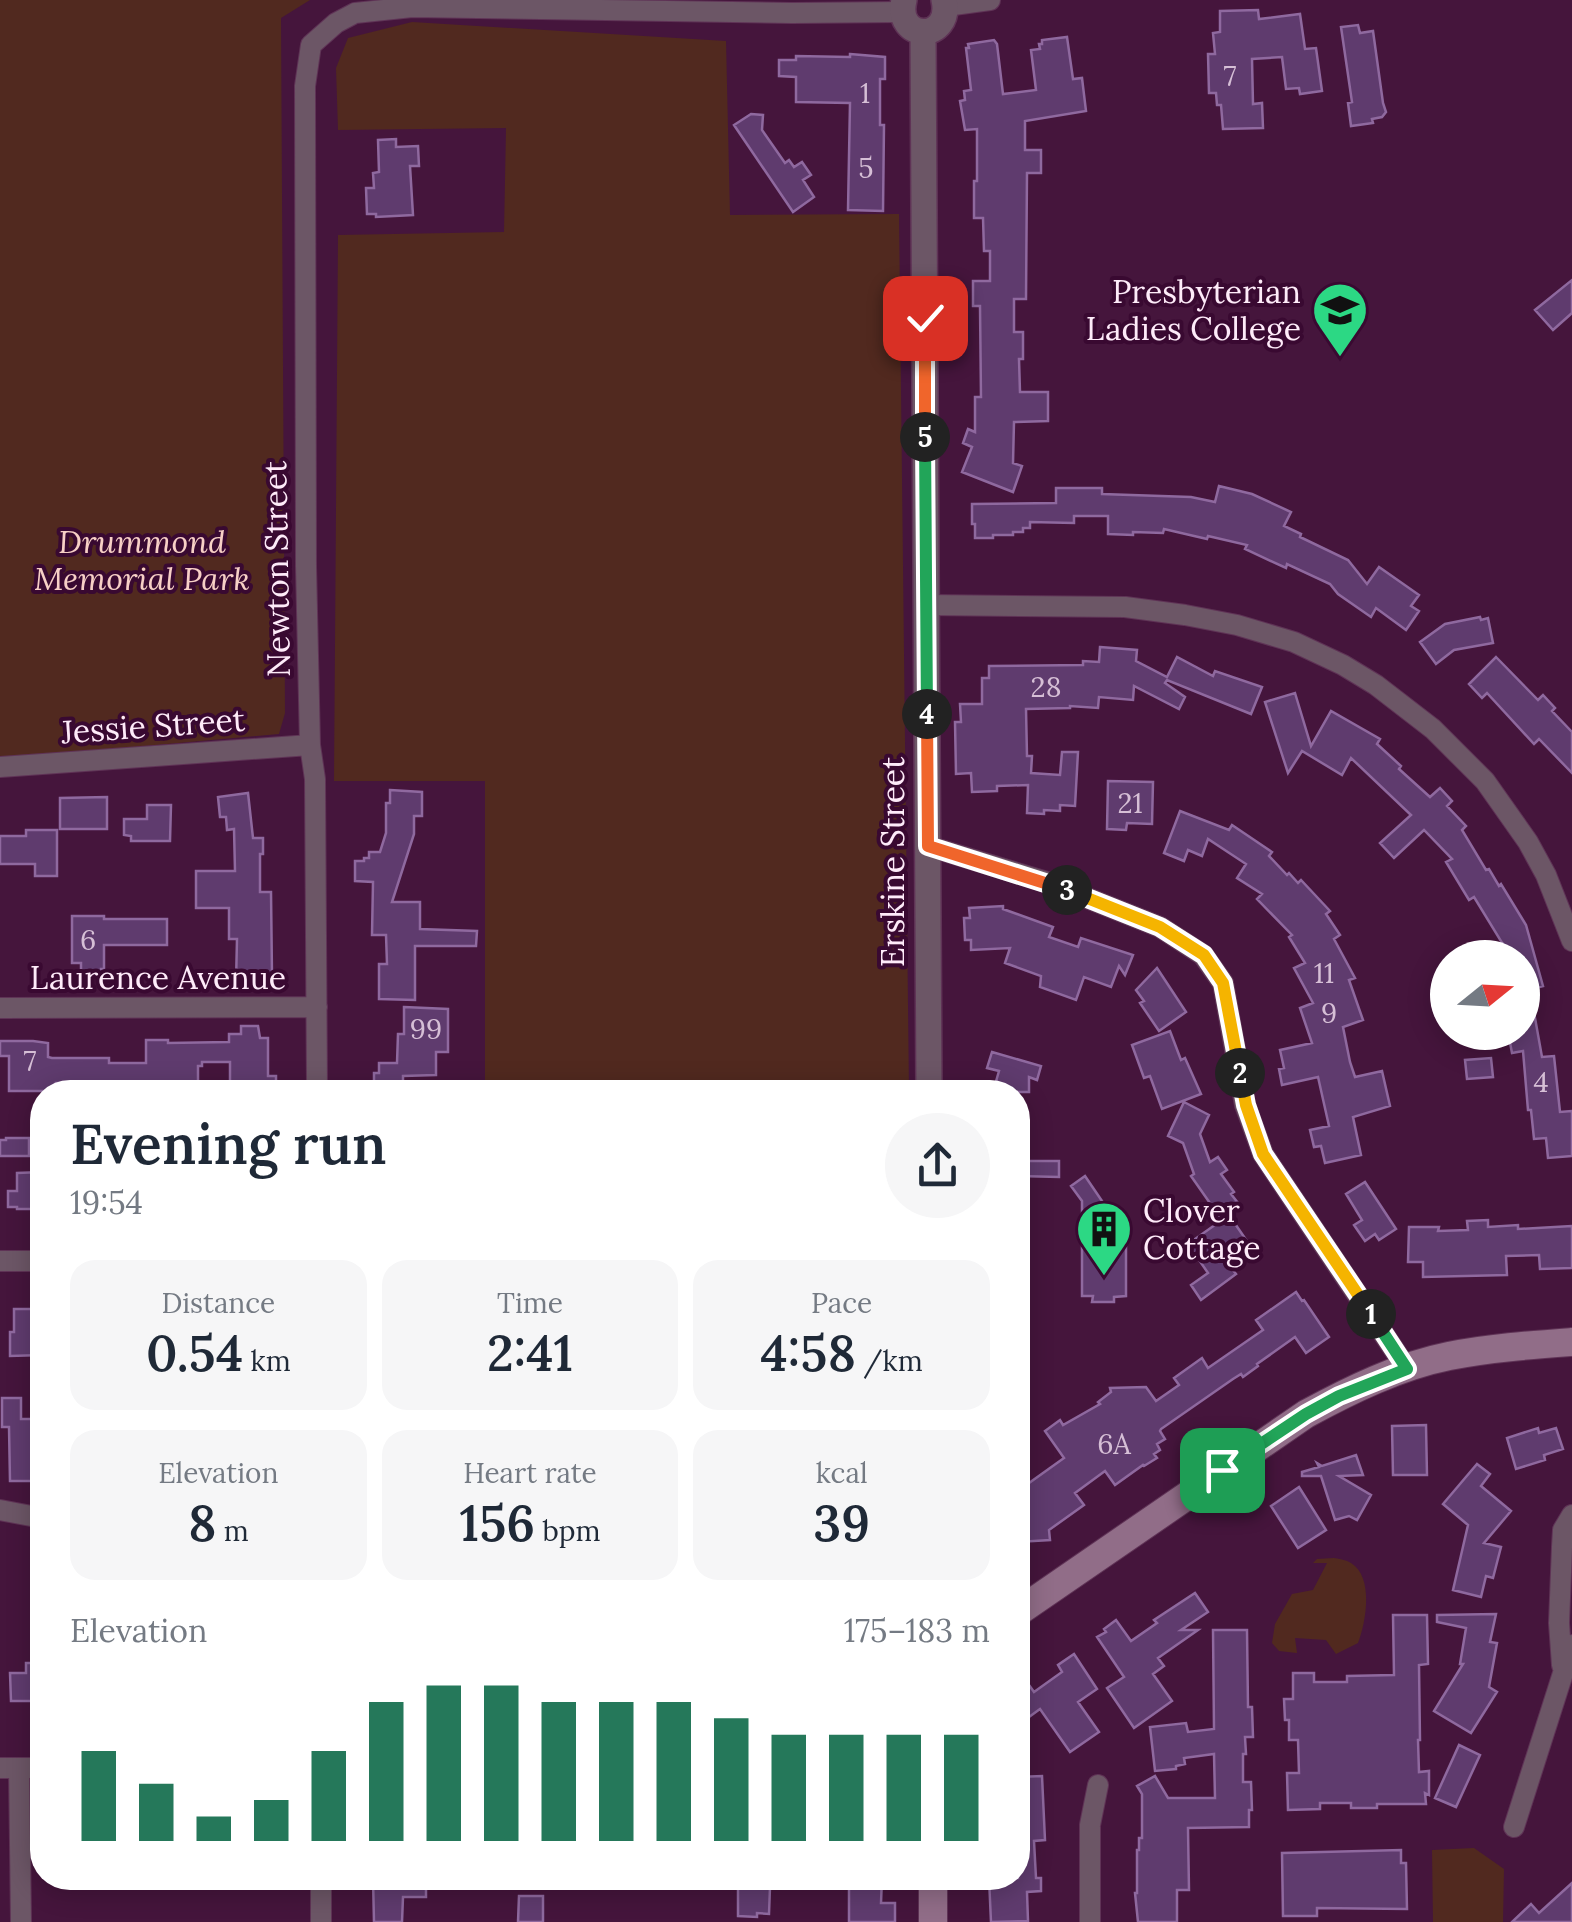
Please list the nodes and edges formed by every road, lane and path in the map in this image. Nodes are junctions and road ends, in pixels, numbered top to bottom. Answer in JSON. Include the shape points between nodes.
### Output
{"nodes":[{"id":1,"x":990,"y":0,"type":"edge"},
{"id":2,"x":945,"y":3,"type":"edge"},
{"id":3,"x":558,"y":5,"type":"edge"},
{"id":4,"x":903,"y":6,"type":"edge"},
{"id":5,"x":923,"y":32,"type":"junction"},
{"id":6,"x":926,"y":605,"type":"junction"},
{"id":7,"x":310,"y":745,"type":"junction"},
{"id":8,"x":0,"y":767,"type":"edge"},
{"id":9,"x":928,"y":846,"type":"junction"},
{"id":10,"x":1572,"y":941,"type":"edge"},
{"id":11,"x":317,"y":1007,"type":"junction"},
{"id":12,"x":0,"y":1008,"type":"edge"},
{"id":13,"x":316,"y":1080,"type":"edge"},
{"id":14,"x":930,"y":1080,"type":"edge"},
{"id":15,"x":0,"y":1261,"type":"edge"},
{"id":16,"x":30,"y":1261,"type":"edge"},
{"id":17,"x":1572,"y":1342,"type":"edge"},
{"id":18,"x":1407,"y":1369,"type":"junction"},
{"id":19,"x":0,"y":1510,"type":"edge"},
{"id":20,"x":30,"y":1513,"type":"edge"},
{"id":21,"x":1572,"y":1515,"type":"edge"},
{"id":22,"x":1030,"y":1604,"type":"edge"},
{"id":23,"x":1572,"y":1646,"type":"edge"},
{"id":24,"x":1562,"y":1672,"type":"junction"},
{"id":25,"x":9,"y":1768,"type":"edge"},
{"id":26,"x":1098,"y":1784,"type":"dead end"},
{"id":27,"x":1514,"y":1828,"type":"dead end"},
{"id":28,"x":321,"y":1890,"type":"edge"},
{"id":29,"x":934,"y":1890,"type":"edge"},
{"id":30,"x":21,"y":1922,"type":"edge"},
{"id":31,"x":321,"y":1922,"type":"edge"},
{"id":32,"x":934,"y":1922,"type":"edge"},
{"id":33,"x":1090,"y":1922,"type":"edge"}],
"edges":[{"from":1,"to":2,"type":"street"},
{"from":2,"to":5,"type":"street","via":[[940,24]]},
{"from":3,"to":4,"type":"street","via":[[776,13]]},
{"from":3,"to":7,"type":"street","name":"Newton Street","via":[[355,13],[311,46]]},
{"from":4,"to":5,"type":"street","via":[[909,26]]},
{"from":5,"to":6,"type":"street","name":"Erskine Street"},
{"from":6,"to":9,"type":"street","name":"Erskine Street"},
{"from":6,"to":10,"type":"street","via":[[1125,607],[1185,615],[1294,642],[1344,664],[1434,729],[1485,782],[1546,874]]},
{"from":7,"to":8,"type":"street","name":"Jessie Street"},
{"from":7,"to":11,"type":"street","name":"Newton Street"},
{"from":9,"to":14,"type":"street","name":"Erskine Street"},
{"from":9,"to":18,"type":"street","via":[[1048,882],[1160,927],[1204,955],[1223,983],[1246,1105],[1263,1154]]},
{"from":11,"to":12,"type":"street","name":"Laurence Avenue"},
{"from":11,"to":13,"type":"street","name":"Newton Street"},
{"from":15,"to":16,"type":"street"},
{"from":17,"to":18,"type":"main road","via":[[1446,1356]]},
{"from":18,"to":22,"type":"main road","via":[[1306,1414]]},
{"from":19,"to":20,"type":"street"},
{"from":21,"to":24,"type":"street","via":[[1563,1530]]},
{"from":23,"to":24,"type":"street"},
{"from":24,"to":27,"type":"street"},
{"from":25,"to":30,"type":"street"},
{"from":26,"to":33,"type":"street","via":[[1090,1825]]},
{"from":28,"to":31,"type":"street"},
{"from":29,"to":32,"type":"main road"}]}
